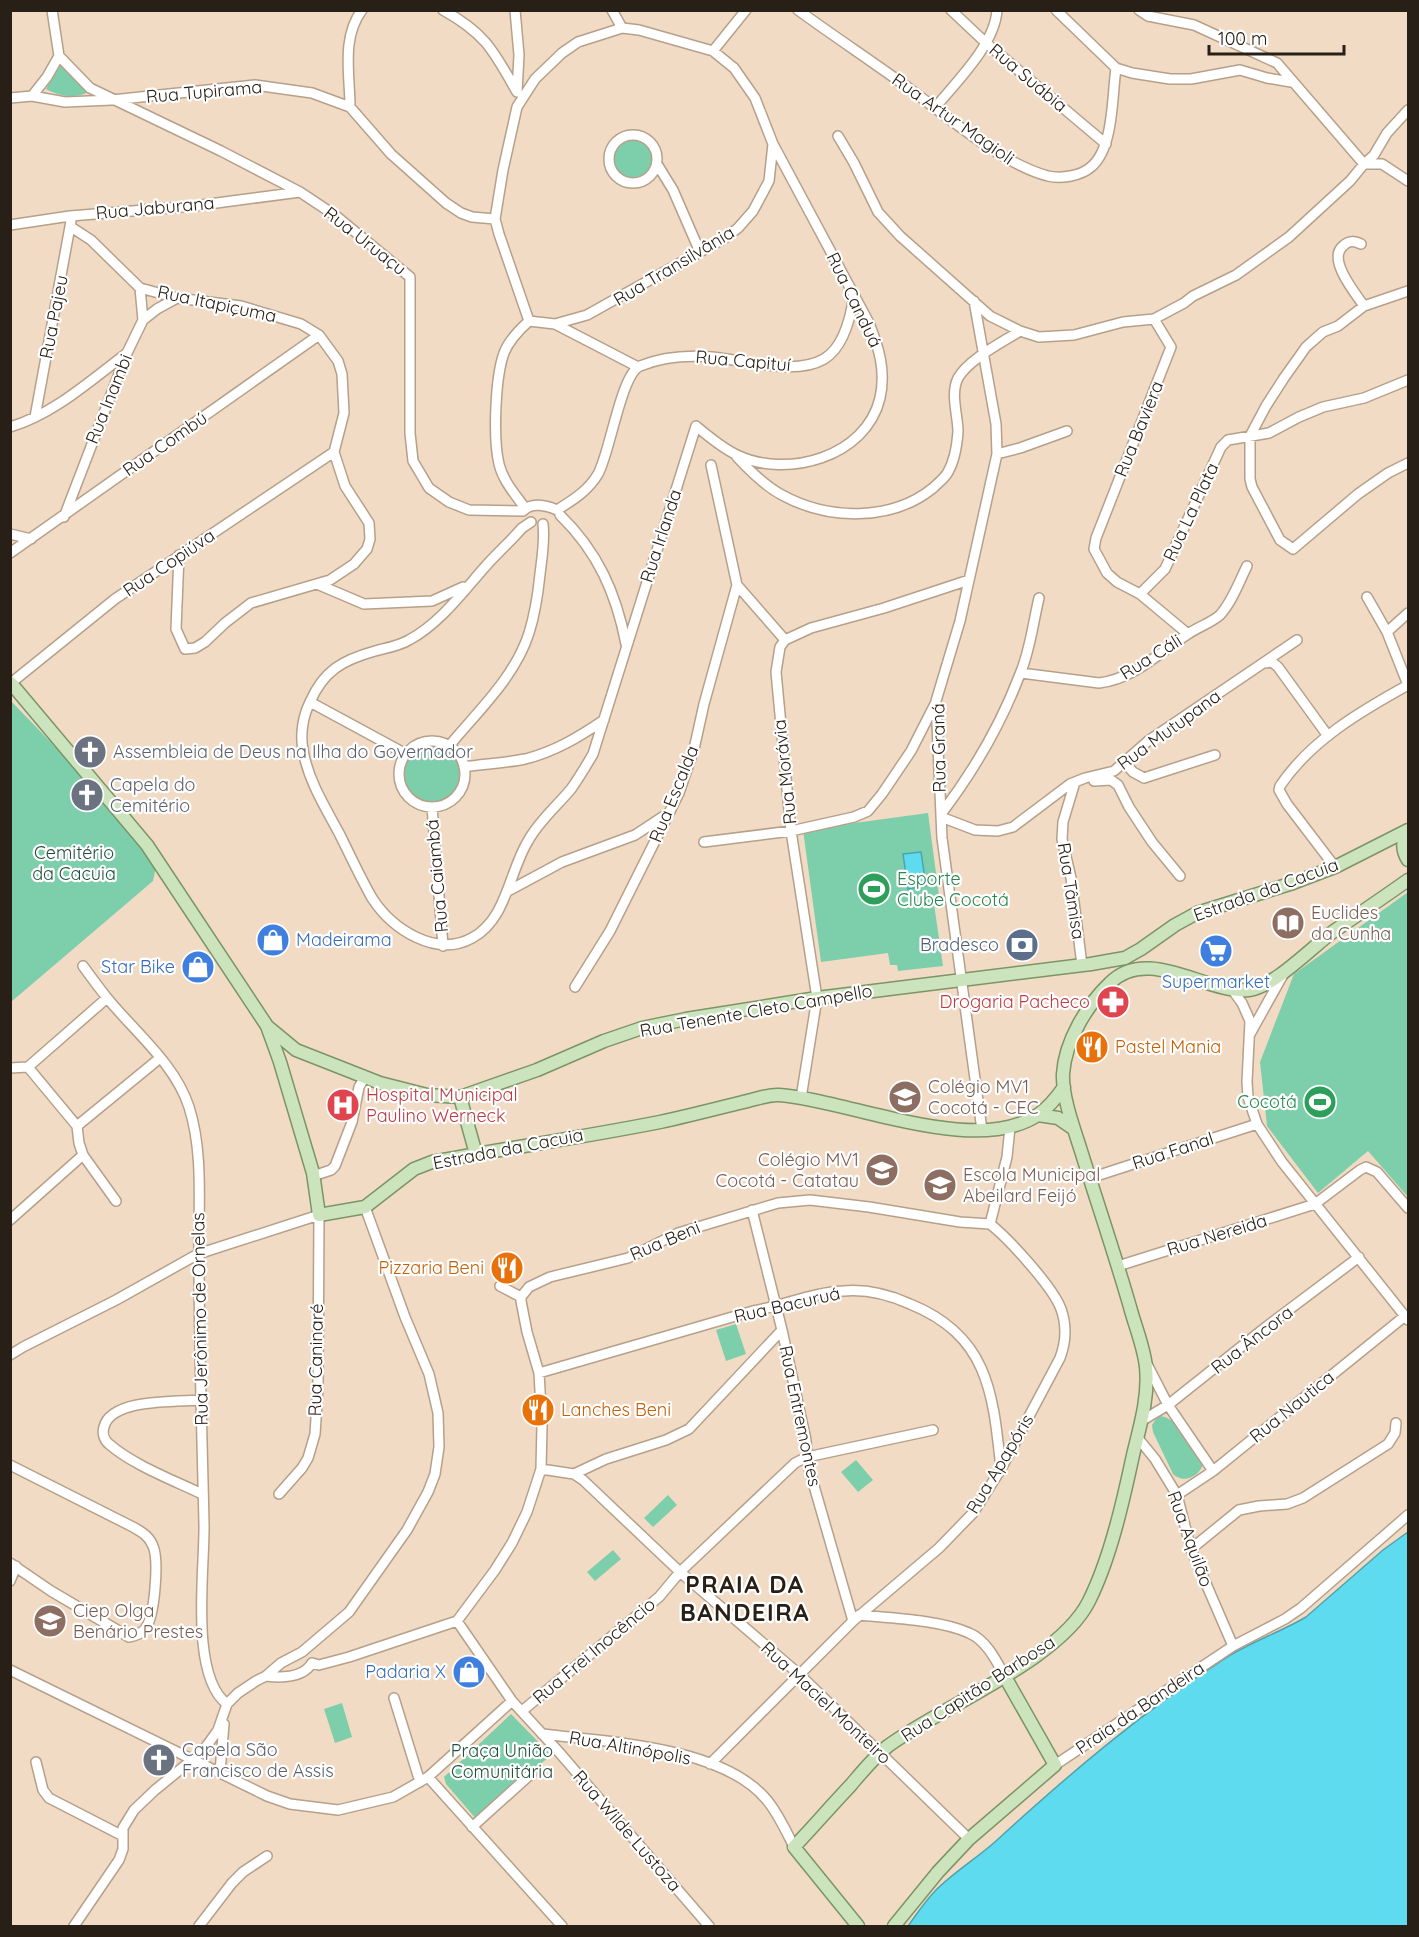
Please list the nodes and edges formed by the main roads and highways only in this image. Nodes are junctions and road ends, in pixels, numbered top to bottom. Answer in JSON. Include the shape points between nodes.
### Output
{"nodes":[{"id":1,"x":10,"y":682,"type":"edge"},
{"id":2,"x":1407,"y":831,"type":"edge"},
{"id":3,"x":1408,"y":860,"type":"edge"},
{"id":4,"x":1408,"y":880,"type":"edge"},
{"id":5,"x":1152,"y":942,"type":"junction"},
{"id":6,"x":1087,"y":965,"type":"junction"},
{"id":7,"x":1161,"y":970,"type":"junction"},
{"id":8,"x":1103,"y":991,"type":"junction"},
{"id":9,"x":267,"y":1026,"type":"junction"},
{"id":10,"x":296,"y":1050,"type":"junction"},
{"id":11,"x":280,"y":1062,"type":"junction"},
{"id":12,"x":1064,"y":1087,"type":"junction"},
{"id":13,"x":460,"y":1097,"type":"junction"},
{"id":14,"x":1038,"y":1115,"type":"junction"},
{"id":15,"x":1074,"y":1128,"type":"junction"},
{"id":16,"x":476,"y":1154,"type":"junction"},
{"id":17,"x":1004,"y":1675,"type":"junction"},
{"id":18,"x":794,"y":1847,"type":"joint"},
{"id":19,"x":858,"y":1926,"type":"edge"},
{"id":20,"x":894,"y":1926,"type":"edge"}],
"edges":[{"from":1,"to":9,"type":"main road","via":[[147,845]]},
{"from":2,"to":3,"type":"main road","via":[[1402,845]]},
{"from":2,"to":5,"type":"main road","name":"Estrada da Cacuia","via":[[1335,867],[1197,913]]},
{"from":4,"to":7,"type":"main road","via":[[1254,989],[1231,988]]},
{"from":5,"to":6,"type":"main road","name":"Estrada da Cacuia","via":[[1125,958]]},
{"from":5,"to":7,"type":"main road","via":[[1150,954]]},
{"from":6,"to":8,"type":"main road","via":[[1102,974]]},
{"from":6,"to":13,"type":"main road","name":"Rua Tenente Cleto Campello","via":[[817,998],[642,1028]]},
{"from":7,"to":8,"type":"main road","via":[[1130,970]]},
{"from":8,"to":12,"type":"main road","name":"Rua Capitão Barbosa","via":[[1068,1047]]},
{"from":9,"to":10,"type":"main road","name":"Rua Tenente Cleto Campello"},
{"from":9,"to":11,"type":"main road"},
{"from":10,"to":11,"type":"main road"},
{"from":10,"to":13,"type":"main road","name":"Rua Tenente Cleto Campello","via":[[380,1083],[428,1095]]},
{"from":11,"to":16,"type":"main road","name":"Estrada da Cacuia","via":[[313,1176],[319,1215],[365,1207],[414,1169]]},
{"from":12,"to":14,"type":"main road","name":"Estrada da Cacuia"},
{"from":12,"to":15,"type":"main road","name":"Rua Capitão Barbosa"},
{"from":13,"to":16,"type":"main road"},
{"from":14,"to":15,"type":"main road","via":[[1058,1118]]},
{"from":14,"to":16,"type":"main road","name":"Estrada da Cacuia","via":[[1010,1127],[952,1130],[775,1095],[661,1122]]},
{"from":15,"to":17,"type":"main road","name":"Rua Capitão Barbosa","via":[[1146,1362],[1143,1420],[1126,1488],[1087,1606],[1047,1648]]},
{"from":17,"to":18,"type":"main road","name":"Rua Capitão Barbosa","via":[[879,1753]]},
{"from":17,"to":20,"type":"main road","name":"Praia da Bandeira","via":[[1055,1765],[969,1839]]},
{"from":18,"to":19,"type":"main road","name":"Rua Altinópolis"}]}
